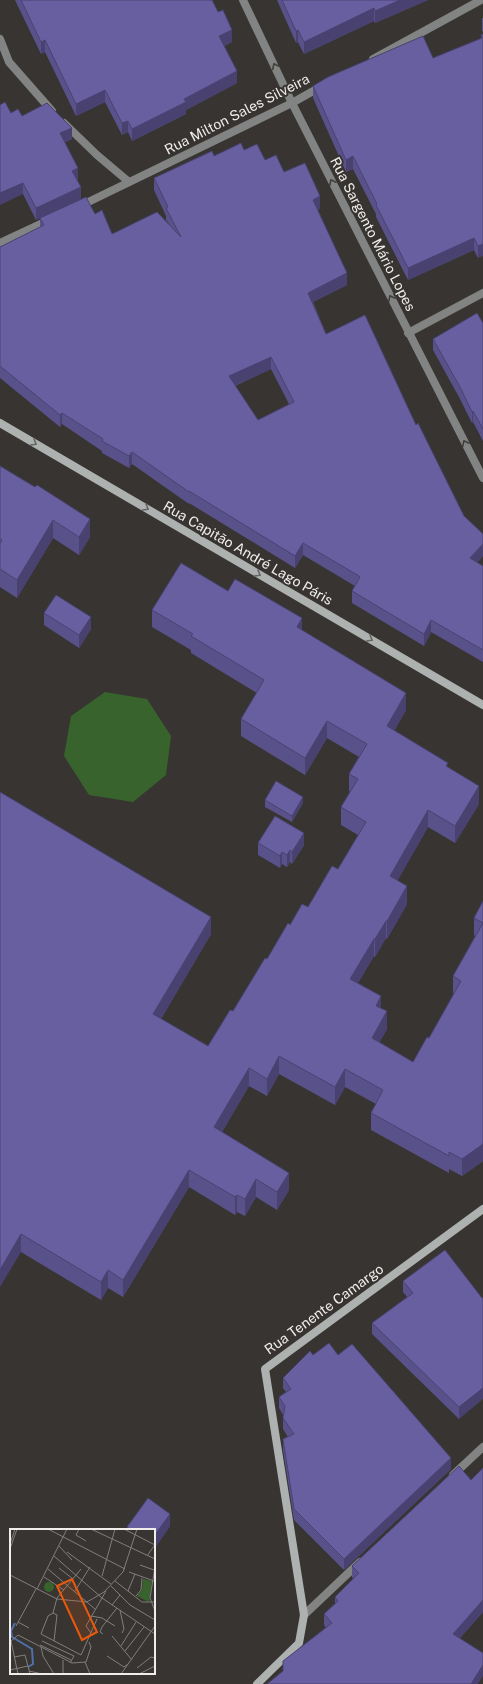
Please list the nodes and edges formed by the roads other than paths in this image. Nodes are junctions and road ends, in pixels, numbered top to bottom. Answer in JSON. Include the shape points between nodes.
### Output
{"nodes":[{"id":1,"x":243,"y":0,"type":"edge"},
{"id":2,"x":481,"y":0,"type":"edge"},
{"id":3,"x":0,"y":40,"type":"edge"},
{"id":4,"x":362,"y":65,"type":"edge"},
{"id":5,"x":327,"y":84,"type":"edge"},
{"id":6,"x":292,"y":103,"type":"junction"},
{"id":7,"x":130,"y":182,"type":"junction"},
{"id":8,"x":72,"y":209,"type":"edge"},
{"id":9,"x":58,"y":216,"type":"edge"},
{"id":10,"x":0,"y":243,"type":"edge"},
{"id":11,"x":483,"y":293,"type":"edge"},
{"id":12,"x":408,"y":333,"type":"junction"},
{"id":13,"x":0,"y":423,"type":"edge"},
{"id":14,"x":483,"y":478,"type":"edge"},
{"id":15,"x":483,"y":705,"type":"edge"},
{"id":16,"x":483,"y":1209,"type":"edge"},
{"id":17,"x":483,"y":1447,"type":"edge"},
{"id":18,"x":448,"y":1480,"type":"edge"},
{"id":19,"x":367,"y":1555,"type":"edge"},
{"id":20,"x":304,"y":1614,"type":"junction"},
{"id":21,"x":257,"y":1684,"type":"edge"}],
"edges":[{"from":6,"to":1,"type":"street","name":"Rua Sargento Mário Lopes","one_way":true},
{"from":2,"to":4,"type":"street"},
{"from":3,"to":7,"type":"street","via":[[8,62],[47,106],[97,155]]},
{"from":5,"to":6,"type":"street","name":"Rua Milton Sales Silveira"},
{"from":6,"to":7,"type":"street","name":"Rua Milton Sales Silveira"},
{"from":12,"to":6,"type":"street","name":"Rua Sargento Mário Lopes","one_way":true},
{"from":7,"to":8,"type":"street","name":"Rua Milton Sales Silveira"},
{"from":9,"to":10,"type":"street"},
{"from":11,"to":12,"type":"street"},
{"from":14,"to":12,"type":"street","name":"Rua Sargento Mário Lopes","one_way":true},
{"from":13,"to":15,"type":"street","name":"Rua Capitão André Lago Páris","one_way":true},
{"from":16,"to":20,"type":"street","name":"Rua Tenente Camargo","via":[[265,1369]]},
{"from":17,"to":18,"type":"street"},
{"from":19,"to":20,"type":"street"},
{"from":20,"to":21,"type":"street","via":[[299,1643]]}]}
